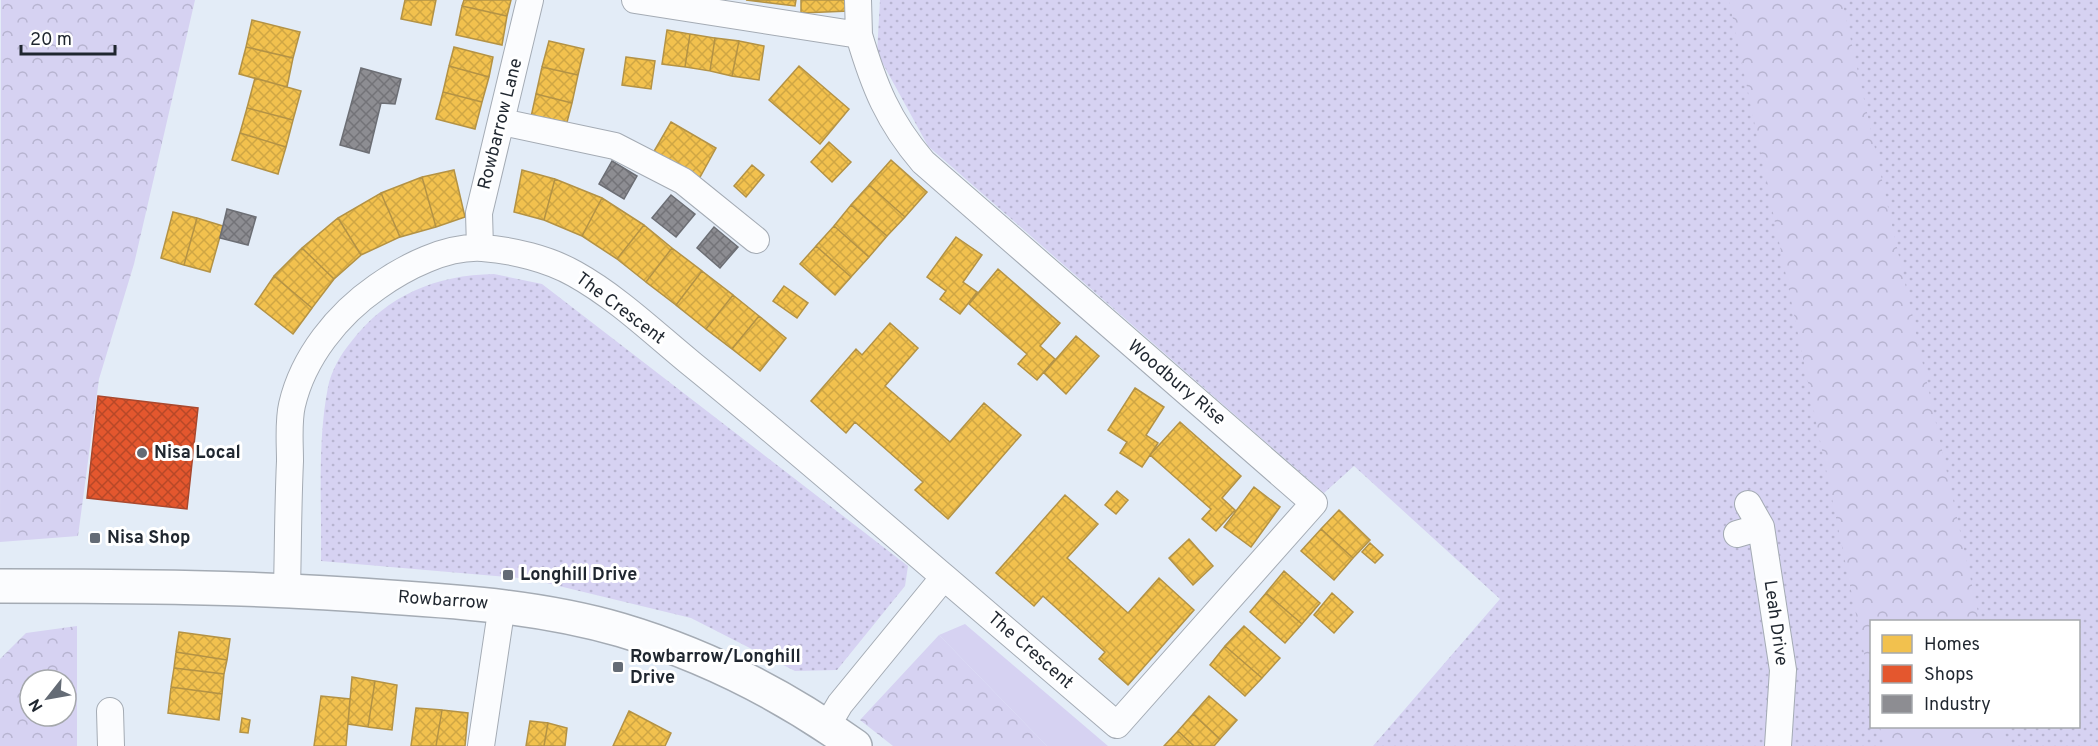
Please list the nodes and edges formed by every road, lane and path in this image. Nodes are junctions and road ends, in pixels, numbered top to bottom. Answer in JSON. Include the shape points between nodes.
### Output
{"nodes":[{"id":1,"x":530,"y":0,"type":"edge"},
{"id":2,"x":635,"y":0,"type":"edge"},
{"id":3,"x":858,"y":0,"type":"edge"},
{"id":4,"x":859,"y":35,"type":"junction"},
{"id":5,"x":502,"y":122,"type":"junction"},
{"id":6,"x":756,"y":240,"type":"dead end"},
{"id":7,"x":480,"y":248,"type":"junction"},
{"id":8,"x":1748,"y":504,"type":"dead end"},
{"id":9,"x":944,"y":577,"type":"junction"},
{"id":10,"x":0,"y":586,"type":"edge"},
{"id":11,"x":287,"y":589,"type":"junction"},
{"id":12,"x":502,"y":605,"type":"junction"},
{"id":13,"x":110,"y":711,"type":"dead end"},
{"id":14,"x":1117,"y":725,"type":"joint"},
{"id":15,"x":827,"y":726,"type":"junction"},
{"id":16,"x":111,"y":746,"type":"edge"},
{"id":17,"x":481,"y":746,"type":"edge"},
{"id":18,"x":855,"y":746,"type":"edge"},
{"id":19,"x":1778,"y":746,"type":"edge"}],
"edges":[{"from":1,"to":5,"type":"street","name":"Rowbarrow Lane"},
{"from":2,"to":4,"type":"street"},
{"from":3,"to":4,"type":"street","name":"Woodbury Rise"},
{"from":4,"to":14,"type":"street","name":"Woodbury Rise","via":[[885,110],[923,162],[1314,503]]},
{"from":5,"to":6,"type":"street","via":[[615,146],[683,181]]},
{"from":5,"to":7,"type":"street","name":"Rowbarrow Lane","via":[[478,213]]},
{"from":7,"to":9,"type":"street","name":"The Crescent","via":[[541,260],[575,274],[618,304]]},
{"from":7,"to":11,"type":"street","name":"The Crescent","via":[[429,260],[391,277],[342,317],[314,353],[291,407]]},
{"from":8,"to":19,"type":"street","name":"Leah Drive","via":[[1749,530],[1783,670]]},
{"from":9,"to":14,"type":"street","name":"The Crescent"},
{"from":9,"to":15,"type":"street","via":[[840,704]]},
{"from":10,"to":11,"type":"street","name":"Rowbarrow"},
{"from":11,"to":12,"type":"street","name":"Rowbarrow"},
{"from":12,"to":15,"type":"street","name":"Rowbarrow","via":[[562,615],[678,650],[734,674]]},
{"from":12,"to":17,"type":"street"},
{"from":13,"to":16,"type":"street"},
{"from":15,"to":18,"type":"street","name":"Rowbarrow"}]}
